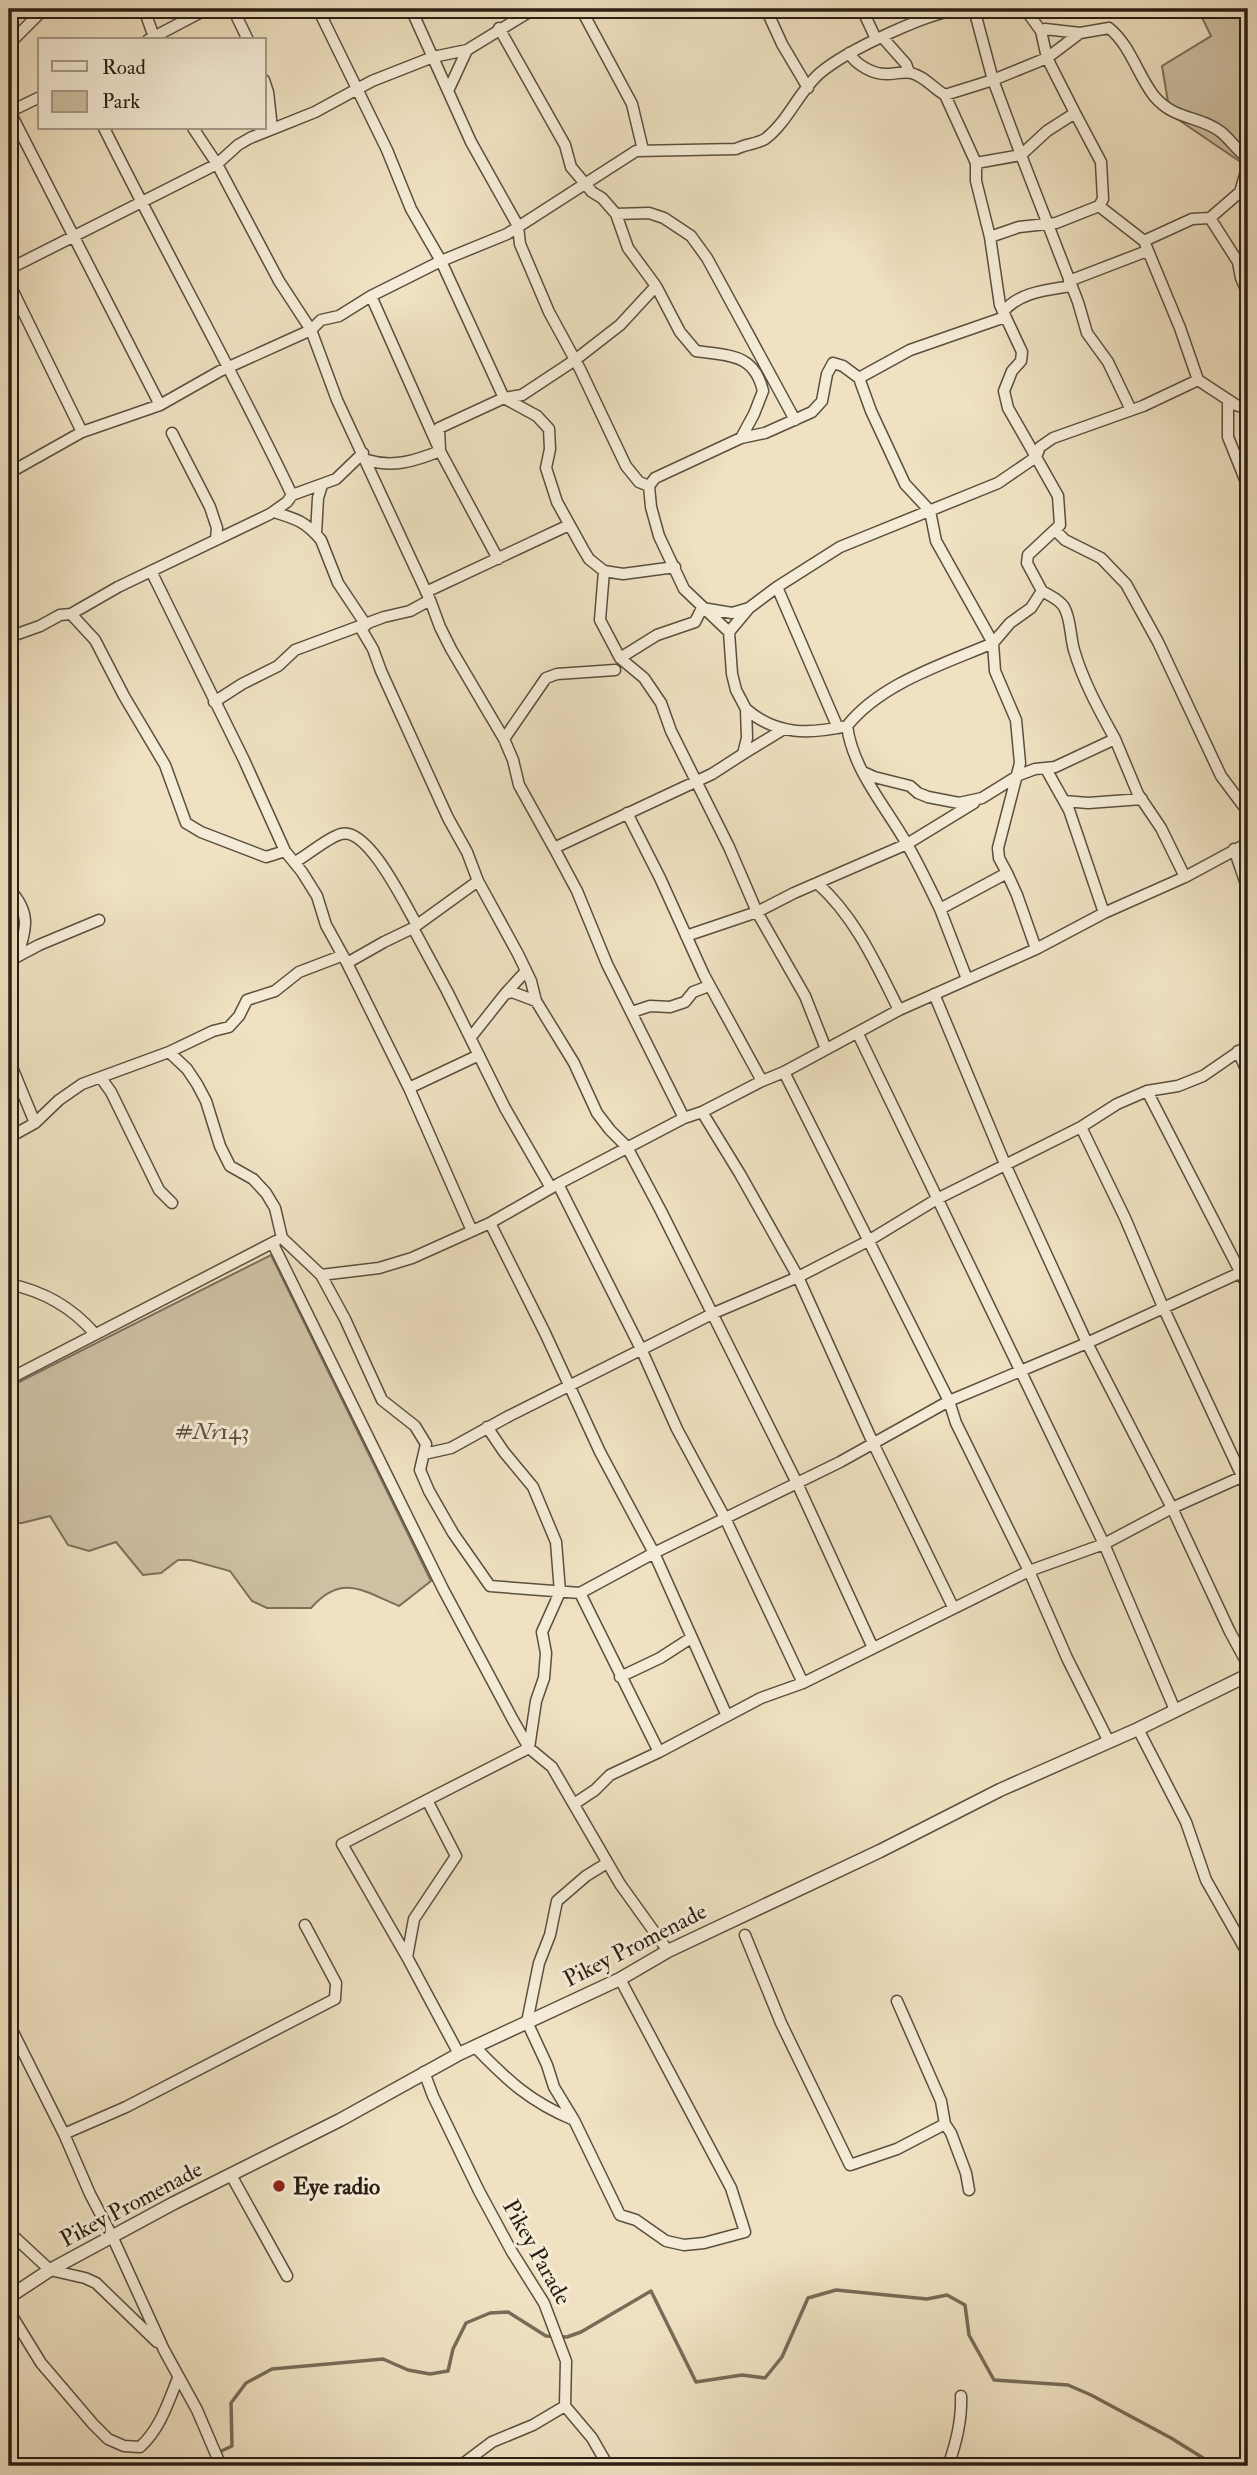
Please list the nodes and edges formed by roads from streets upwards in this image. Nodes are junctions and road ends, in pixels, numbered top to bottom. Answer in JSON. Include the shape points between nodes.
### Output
{"nodes":[{"id":1,"x":44,"y":9,"type":"edge"},
{"id":2,"x":144,"y":9,"type":"edge"},
{"id":3,"x":207,"y":9,"type":"edge"},
{"id":4,"x":233,"y":9,"type":"edge"},
{"id":5,"x":318,"y":9,"type":"edge"},
{"id":6,"x":411,"y":9,"type":"edge"},
{"id":7,"x":534,"y":9,"type":"edge"},
{"id":8,"x":581,"y":9,"type":"edge"},
{"id":9,"x":766,"y":9,"type":"edge"},
{"id":10,"x":862,"y":9,"type":"edge"},
{"id":11,"x":951,"y":9,"type":"edge"},
{"id":12,"x":966,"y":9,"type":"edge"},
{"id":13,"x":974,"y":9,"type":"edge"},
{"id":14,"x":1025,"y":9,"type":"edge"},
{"id":15,"x":499,"y":28,"type":"junction"},
{"id":16,"x":1041,"y":31,"type":"junction"},
{"id":17,"x":1080,"y":33,"type":"junction"},
{"id":18,"x":152,"y":38,"type":"edge"},
{"id":19,"x":154,"y":38,"type":"edge"},
{"id":20,"x":247,"y":38,"type":"edge"},
{"id":21,"x":880,"y":38,"type":"junction"},
{"id":22,"x":9,"y":44,"type":"edge"},
{"id":23,"x":467,"y":50,"type":"junction"},
{"id":24,"x":849,"y":53,"type":"junction"},
{"id":25,"x":433,"y":57,"type":"junction"},
{"id":26,"x":1047,"y":58,"type":"junction"},
{"id":27,"x":909,"y":72,"type":"junction"},
{"id":28,"x":993,"y":80,"type":"junction"},
{"id":29,"x":266,"y":86,"type":"edge"},
{"id":30,"x":808,"y":88,"type":"junction"},
{"id":31,"x":358,"y":89,"type":"junction"},
{"id":32,"x":448,"y":91,"type":"junction"},
{"id":33,"x":945,"y":95,"type":"junction"},
{"id":34,"x":38,"y":98,"type":"edge"},
{"id":35,"x":9,"y":111,"type":"edge"},
{"id":36,"x":1075,"y":113,"type":"junction"},
{"id":37,"x":272,"y":128,"type":"junction"},
{"id":38,"x":105,"y":130,"type":"edge"},
{"id":39,"x":194,"y":130,"type":"edge"},
{"id":40,"x":643,"y":150,"type":"junction"},
{"id":41,"x":1021,"y":155,"type":"junction"},
{"id":42,"x":1248,"y":158,"type":"edge"},
{"id":43,"x":976,"y":163,"type":"junction"},
{"id":44,"x":217,"y":164,"type":"junction"},
{"id":45,"x":1248,"y":165,"type":"edge"},
{"id":46,"x":586,"y":186,"type":"junction"},
{"id":47,"x":141,"y":202,"type":"junction"},
{"id":48,"x":1099,"y":206,"type":"junction"},
{"id":49,"x":616,"y":214,"type":"junction"},
{"id":50,"x":1210,"y":218,"type":"junction"},
{"id":51,"x":1048,"y":224,"type":"junction"},
{"id":52,"x":518,"y":226,"type":"junction"},
{"id":53,"x":73,"y":237,"type":"junction"},
{"id":54,"x":990,"y":237,"type":"junction"},
{"id":55,"x":1145,"y":246,"type":"junction"},
{"id":56,"x":441,"y":261,"type":"junction"},
{"id":57,"x":9,"y":269,"type":"edge"},
{"id":58,"x":9,"y":282,"type":"edge"},
{"id":59,"x":1070,"y":284,"type":"junction"},
{"id":60,"x":656,"y":286,"type":"junction"},
{"id":61,"x":1248,"y":294,"type":"edge"},
{"id":62,"x":371,"y":296,"type":"junction"},
{"id":63,"x":1004,"y":314,"type":"junction"},
{"id":64,"x":312,"y":330,"type":"junction"},
{"id":65,"x":575,"y":360,"type":"junction"},
{"id":66,"x":228,"y":368,"type":"junction"},
{"id":67,"x":859,"y":378,"type":"junction"},
{"id":68,"x":1198,"y":380,"type":"junction"},
{"id":69,"x":504,"y":398,"type":"junction"},
{"id":70,"x":1228,"y":400,"type":"junction"},
{"id":71,"x":160,"y":405,"type":"junction"},
{"id":72,"x":1248,"y":409,"type":"edge"},
{"id":73,"x":1131,"y":410,"type":"junction"},
{"id":74,"x":795,"y":420,"type":"junction"},
{"id":75,"x":82,"y":432,"type":"junction"},
{"id":76,"x":172,"y":433,"type":"dead end"},
{"id":77,"x":741,"y":438,"type":"junction"},
{"id":78,"x":440,"y":451,"type":"junction"},
{"id":79,"x":365,"y":456,"type":"junction"},
{"id":80,"x":1036,"y":457,"type":"junction"},
{"id":81,"x":9,"y":472,"type":"edge"},
{"id":82,"x":322,"y":485,"type":"junction"},
{"id":83,"x":649,"y":486,"type":"junction"},
{"id":84,"x":1248,"y":487,"type":"edge"},
{"id":85,"x":292,"y":495,"type":"junction"},
{"id":86,"x":930,"y":511,"type":"junction"},
{"id":87,"x":274,"y":512,"type":"junction"},
{"id":88,"x":569,"y":525,"type":"junction"},
{"id":89,"x":1056,"y":531,"type":"junction"},
{"id":90,"x":316,"y":534,"type":"junction"},
{"id":91,"x":216,"y":540,"type":"junction"},
{"id":92,"x":498,"y":559,"type":"junction"},
{"id":93,"x":675,"y":567,"type":"junction"},
{"id":94,"x":151,"y":571,"type":"junction"},
{"id":95,"x":604,"y":571,"type":"junction"},
{"id":96,"x":777,"y":587,"type":"junction"},
{"id":97,"x":1042,"y":592,"type":"junction"},
{"id":98,"x":428,"y":596,"type":"junction"},
{"id":99,"x":702,"y":608,"type":"junction"},
{"id":100,"x":749,"y":608,"type":"junction"},
{"id":101,"x":71,"y":614,"type":"junction"},
{"id":102,"x":363,"y":626,"type":"junction"},
{"id":103,"x":729,"y":632,"type":"junction"},
{"id":104,"x":9,"y":637,"type":"edge"},
{"id":105,"x":993,"y":643,"type":"junction"},
{"id":106,"x":620,"y":658,"type":"junction"},
{"id":107,"x":615,"y":670,"type":"dead end"},
{"id":108,"x":214,"y":702,"type":"junction"},
{"id":109,"x":746,"y":709,"type":"junction"},
{"id":110,"x":843,"y":727,"type":"junction"},
{"id":111,"x":784,"y":729,"type":"junction"},
{"id":112,"x":504,"y":739,"type":"junction"},
{"id":113,"x":1115,"y":739,"type":"junction"},
{"id":114,"x":743,"y":754,"type":"junction"},
{"id":115,"x":1046,"y":769,"type":"junction"},
{"id":116,"x":863,"y":772,"type":"junction"},
{"id":117,"x":1019,"y":775,"type":"junction"},
{"id":118,"x":697,"y":782,"type":"junction"},
{"id":119,"x":982,"y":798,"type":"junction"},
{"id":120,"x":1142,"y":799,"type":"junction"},
{"id":121,"x":1064,"y":801,"type":"junction"},
{"id":122,"x":1248,"y":812,"type":"edge"},
{"id":123,"x":627,"y":813,"type":"junction"},
{"id":124,"x":1248,"y":843,"type":"edge"},
{"id":125,"x":907,"y":844,"type":"junction"},
{"id":126,"x":554,"y":848,"type":"junction"},
{"id":127,"x":1234,"y":849,"type":"junction"},
{"id":128,"x":285,"y":850,"type":"junction"},
{"id":129,"x":295,"y":862,"type":"junction"},
{"id":130,"x":1007,"y":873,"type":"junction"},
{"id":131,"x":1185,"y":877,"type":"junction"},
{"id":132,"x":478,"y":881,"type":"junction"},
{"id":133,"x":817,"y":883,"type":"junction"},
{"id":134,"x":9,"y":889,"type":"edge"},
{"id":135,"x":1248,"y":890,"type":"edge"},
{"id":136,"x":940,"y":909,"type":"junction"},
{"id":137,"x":757,"y":912,"type":"junction"},
{"id":138,"x":1104,"y":913,"type":"junction"},
{"id":139,"x":99,"y":920,"type":"dead end"},
{"id":140,"x":415,"y":927,"type":"junction"},
{"id":141,"x":686,"y":936,"type":"junction"},
{"id":142,"x":1036,"y":948,"type":"junction"},
{"id":143,"x":13,"y":959,"type":"edge"},
{"id":144,"x":344,"y":960,"type":"junction"},
{"id":145,"x":526,"y":971,"type":"junction"},
{"id":146,"x":967,"y":979,"type":"junction"},
{"id":147,"x":709,"y":986,"type":"junction"},
{"id":148,"x":505,"y":994,"type":"junction"},
{"id":149,"x":934,"y":994,"type":"junction"},
{"id":150,"x":536,"y":1001,"type":"junction"},
{"id":151,"x":899,"y":1010,"type":"junction"},
{"id":152,"x":632,"y":1012,"type":"junction"},
{"id":153,"x":858,"y":1034,"type":"junction"},
{"id":154,"x":471,"y":1037,"type":"junction"},
{"id":155,"x":1243,"y":1048,"type":"edge"},
{"id":156,"x":826,"y":1049,"type":"junction"},
{"id":157,"x":169,"y":1052,"type":"junction"},
{"id":158,"x":479,"y":1055,"type":"junction"},
{"id":159,"x":9,"y":1060,"type":"edge"},
{"id":160,"x":784,"y":1072,"type":"junction"},
{"id":161,"x":1248,"y":1074,"type":"edge"},
{"id":162,"x":101,"y":1078,"type":"junction"},
{"id":163,"x":762,"y":1081,"type":"junction"},
{"id":164,"x":408,"y":1088,"type":"junction"},
{"id":165,"x":1147,"y":1091,"type":"junction"},
{"id":166,"x":702,"y":1112,"type":"junction"},
{"id":167,"x":684,"y":1118,"type":"junction"},
{"id":168,"x":35,"y":1123,"type":"junction"},
{"id":169,"x":1081,"y":1127,"type":"junction"},
{"id":170,"x":9,"y":1135,"type":"edge"},
{"id":171,"x":627,"y":1147,"type":"junction"},
{"id":172,"x":1005,"y":1164,"type":"junction"},
{"id":173,"x":554,"y":1186,"type":"junction"},
{"id":174,"x":937,"y":1199,"type":"junction"},
{"id":175,"x":172,"y":1203,"type":"dead end"},
{"id":176,"x":490,"y":1223,"type":"junction"},
{"id":177,"x":472,"y":1231,"type":"junction"},
{"id":178,"x":277,"y":1241,"type":"junction"},
{"id":179,"x":868,"y":1241,"type":"junction"},
{"id":180,"x":1245,"y":1270,"type":"edge"},
{"id":181,"x":321,"y":1275,"type":"junction"},
{"id":182,"x":798,"y":1277,"type":"junction"},
{"id":183,"x":9,"y":1283,"type":"edge"},
{"id":184,"x":1248,"y":1287,"type":"edge"},
{"id":185,"x":1163,"y":1307,"type":"junction"},
{"id":186,"x":713,"y":1313,"type":"junction"},
{"id":187,"x":95,"y":1334,"type":"junction"},
{"id":188,"x":1087,"y":1343,"type":"junction"},
{"id":189,"x":642,"y":1351,"type":"junction"},
{"id":190,"x":1021,"y":1371,"type":"junction"},
{"id":191,"x":9,"y":1379,"type":"edge"},
{"id":192,"x":569,"y":1385,"type":"junction"},
{"id":193,"x":949,"y":1401,"type":"junction"},
{"id":194,"x":487,"y":1427,"type":"junction"},
{"id":195,"x":873,"y":1443,"type":"junction"},
{"id":196,"x":424,"y":1454,"type":"junction"},
{"id":197,"x":1245,"y":1475,"type":"edge"},
{"id":198,"x":797,"y":1483,"type":"junction"},
{"id":199,"x":1248,"y":1489,"type":"edge"},
{"id":200,"x":1172,"y":1508,"type":"junction"},
{"id":201,"x":725,"y":1518,"type":"junction"},
{"id":202,"x":1104,"y":1544,"type":"junction"},
{"id":203,"x":654,"y":1553,"type":"junction"},
{"id":204,"x":1028,"y":1571,"type":"junction"},
{"id":205,"x":560,"y":1592,"type":"junction"},
{"id":206,"x":580,"y":1593,"type":"junction"},
{"id":207,"x":953,"y":1607,"type":"junction"},
{"id":208,"x":691,"y":1638,"type":"junction"},
{"id":209,"x":873,"y":1648,"type":"junction"},
{"id":210,"x":1248,"y":1665,"type":"edge"},
{"id":211,"x":1248,"y":1675,"type":"edge"},
{"id":212,"x":620,"y":1677,"type":"junction"},
{"id":213,"x":803,"y":1683,"type":"junction"},
{"id":214,"x":1175,"y":1710,"type":"junction"},
{"id":215,"x":727,"y":1716,"type":"junction"},
{"id":216,"x":1138,"y":1729,"type":"junction"},
{"id":217,"x":1109,"y":1742,"type":"junction"},
{"id":218,"x":529,"y":1748,"type":"junction"},
{"id":219,"x":659,"y":1752,"type":"junction"},
{"id":220,"x":427,"y":1800,"type":"junction"},
{"id":221,"x":574,"y":1804,"type":"junction"},
{"id":222,"x":607,"y":1863,"type":"junction"},
{"id":223,"x":305,"y":1925,"type":"dead end"},
{"id":224,"x":745,"y":1935,"type":"dead end"},
{"id":225,"x":668,"y":1951,"type":"junction"},
{"id":226,"x":1248,"y":1954,"type":"edge"},
{"id":227,"x":407,"y":1957,"type":"junction"},
{"id":228,"x":620,"y":1979,"type":"junction"},
{"id":229,"x":897,"y":2001,"type":"dead end"},
{"id":230,"x":527,"y":2022,"type":"junction"},
{"id":231,"x":9,"y":2024,"type":"edge"},
{"id":232,"x":475,"y":2047,"type":"junction"},
{"id":233,"x":459,"y":2054,"type":"junction"},
{"id":234,"x":424,"y":2072,"type":"junction"},
{"id":235,"x":573,"y":2120,"type":"junction"},
{"id":236,"x":945,"y":2124,"type":"junction"},
{"id":237,"x":64,"y":2134,"type":"junction"},
{"id":238,"x":231,"y":2175,"type":"junction"},
{"id":239,"x":970,"y":2190,"type":"dead end"},
{"id":240,"x":9,"y":2232,"type":"edge"},
{"id":241,"x":112,"y":2236,"type":"junction"},
{"id":242,"x":50,"y":2270,"type":"junction"},
{"id":243,"x":287,"y":2276,"type":"dead end"},
{"id":244,"x":9,"y":2297,"type":"edge"},
{"id":245,"x":9,"y":2311,"type":"edge"},
{"id":246,"x":164,"y":2350,"type":"junction"},
{"id":247,"x":178,"y":2378,"type":"junction"},
{"id":248,"x":961,"y":2396,"type":"dead end"},
{"id":249,"x":565,"y":2406,"type":"junction"},
{"id":250,"x":221,"y":2466,"type":"edge"},
{"id":251,"x":460,"y":2466,"type":"edge"},
{"id":252,"x":608,"y":2466,"type":"edge"},
{"id":253,"x":948,"y":2466,"type":"edge"}],
"edges":[{"from":1,"to":22,"type":"street"},
{"from":2,"to":18,"type":"street"},
{"from":3,"to":19,"type":"street"},
{"from":4,"to":20,"type":"street"},
{"from":5,"to":31,"type":"street"},
{"from":6,"to":25,"type":"street"},
{"from":7,"to":15,"type":"street"},
{"from":8,"to":40,"type":"street","via":[[632,104]]},
{"from":9,"to":30,"type":"street"},
{"from":10,"to":21,"type":"street"},
{"from":11,"to":12,"type":"street"},
{"from":11,"to":21,"type":"street"},
{"from":13,"to":28,"type":"street"},
{"from":14,"to":16,"type":"street"},
{"from":15,"to":23,"type":"street"},
{"from":15,"to":46,"type":"street","via":[[565,145],[571,167]]},
{"from":16,"to":17,"type":"street"},
{"from":16,"to":26,"type":"street"},
{"from":17,"to":26,"type":"street"},
{"from":17,"to":42,"type":"street","via":[[1109,28],[1155,97],[1171,112],[1220,132]]},
{"from":21,"to":24,"type":"street"},
{"from":21,"to":27,"type":"street"},
{"from":23,"to":25,"type":"street"},
{"from":23,"to":32,"type":"street"},
{"from":24,"to":27,"type":"street","via":[[859,64],[882,75]]},
{"from":24,"to":30,"type":"street","via":[[819,74]]},
{"from":25,"to":31,"type":"street"},
{"from":25,"to":32,"type":"street"},
{"from":26,"to":28,"type":"street"},
{"from":26,"to":36,"type":"street"},
{"from":27,"to":33,"type":"street"},
{"from":28,"to":33,"type":"street"},
{"from":28,"to":41,"type":"street"},
{"from":29,"to":37,"type":"street"},
{"from":30,"to":40,"type":"street","via":[[763,141],[736,149]]},
{"from":31,"to":37,"type":"street"},
{"from":31,"to":56,"type":"street","via":[[411,209]]},
{"from":32,"to":52,"type":"street"},
{"from":33,"to":43,"type":"street"},
{"from":34,"to":35,"type":"street"},
{"from":35,"to":53,"type":"street"},
{"from":36,"to":41,"type":"street"},
{"from":36,"to":48,"type":"street","via":[[1101,162],[1103,199]]},
{"from":37,"to":44,"type":"street","via":[[238,145]]},
{"from":38,"to":47,"type":"street"},
{"from":39,"to":44,"type":"street"},
{"from":40,"to":46,"type":"street"},
{"from":41,"to":43,"type":"street"},
{"from":41,"to":51,"type":"street"},
{"from":43,"to":54,"type":"street"},
{"from":44,"to":47,"type":"street"},
{"from":44,"to":64,"type":"street","via":[[279,281]]},
{"from":45,"to":50,"type":"street","via":[[1240,192]]},
{"from":46,"to":49,"type":"street"},
{"from":46,"to":52,"type":"street"},
{"from":47,"to":53,"type":"street"},
{"from":47,"to":66,"type":"street"},
{"from":48,"to":51,"type":"street"},
{"from":48,"to":55,"type":"street"},
{"from":49,"to":60,"type":"street","via":[[628,248]]},
{"from":49,"to":74,"type":"street","via":[[655,214],[691,236]]},
{"from":50,"to":55,"type":"street","via":[[1192,219]]},
{"from":50,"to":61,"type":"street","via":[[1238,262]]},
{"from":51,"to":54,"type":"street"},
{"from":51,"to":59,"type":"street"},
{"from":52,"to":56,"type":"street"},
{"from":52,"to":65,"type":"street","via":[[529,269]]},
{"from":53,"to":57,"type":"street"},
{"from":53,"to":71,"type":"street"},
{"from":54,"to":63,"type":"street"},
{"from":55,"to":59,"type":"street"},
{"from":55,"to":68,"type":"street"},
{"from":56,"to":62,"type":"street"},
{"from":56,"to":69,"type":"street"},
{"from":58,"to":75,"type":"street"},
{"from":59,"to":63,"type":"street","via":[[1010,303]]},
{"from":59,"to":73,"type":"street","via":[[1087,333],[1108,362]]},
{"from":60,"to":65,"type":"street","via":[[620,325]]},
{"from":60,"to":77,"type":"street","via":[[680,332],[696,351],[737,356],[754,368],[763,391]]},
{"from":62,"to":64,"type":"street","via":[[339,316],[321,320]]},
{"from":62,"to":78,"type":"street"},
{"from":63,"to":67,"type":"street","via":[[910,350]]},
{"from":63,"to":80,"type":"street","via":[[1022,352],[1004,391],[1008,408]]},
{"from":64,"to":66,"type":"street"},
{"from":64,"to":79,"type":"street","via":[[337,400]]},
{"from":65,"to":69,"type":"street","via":[[522,395]]},
{"from":65,"to":83,"type":"street","via":[[626,466],[639,482]]},
{"from":66,"to":71,"type":"street"},
{"from":66,"to":85,"type":"street"},
{"from":67,"to":74,"type":"street","via":[[833,363],[818,409]]},
{"from":67,"to":86,"type":"street","via":[[905,484]]},
{"from":68,"to":70,"type":"street"},
{"from":68,"to":73,"type":"street"},
{"from":69,"to":78,"type":"street","via":[[439,428]]},
{"from":69,"to":88,"type":"street","via":[[537,416],[549,429],[546,468]]},
{"from":70,"to":72,"type":"street"},
{"from":70,"to":84,"type":"street","via":[[1228,437]]},
{"from":71,"to":75,"type":"street"},
{"from":73,"to":80,"type":"street","via":[[1053,438],[1040,447]]},
{"from":74,"to":77,"type":"street"},
{"from":75,"to":81,"type":"street"},
{"from":76,"to":91,"type":"street","via":[[210,507]]},
{"from":77,"to":83,"type":"street","via":[[655,478]]},
{"from":78,"to":79,"type":"street","via":[[382,465]]},
{"from":78,"to":92,"type":"street"},
{"from":79,"to":82,"type":"street"},
{"from":79,"to":98,"type":"street"},
{"from":80,"to":86,"type":"street","via":[[998,483]]},
{"from":80,"to":89,"type":"street","via":[[1058,496],[1061,520]]},
{"from":82,"to":85,"type":"street"},
{"from":82,"to":90,"type":"street"},
{"from":83,"to":93,"type":"street","via":[[655,523]]},
{"from":85,"to":87,"type":"street"},
{"from":86,"to":96,"type":"street","via":[[840,547]]},
{"from":86,"to":105,"type":"street","via":[[936,541]]},
{"from":87,"to":90,"type":"street","via":[[306,523]]},
{"from":87,"to":91,"type":"street"},
{"from":88,"to":92,"type":"street"},
{"from":88,"to":95,"type":"street","via":[[589,559]]},
{"from":89,"to":97,"type":"street","via":[[1028,555],[1027,563]]},
{"from":89,"to":122,"type":"street","via":[[1101,558],[1126,584],[1221,776]]},
{"from":90,"to":102,"type":"street"},
{"from":91,"to":94,"type":"street"},
{"from":92,"to":98,"type":"street"},
{"from":93,"to":95,"type":"street","via":[[623,574]]},
{"from":93,"to":99,"type":"street","via":[[684,589]]},
{"from":94,"to":101,"type":"street"},
{"from":94,"to":108,"type":"street"},
{"from":95,"to":106,"type":"street","via":[[600,620]]},
{"from":96,"to":100,"type":"street"},
{"from":96,"to":110,"type":"street"},
{"from":97,"to":105,"type":"street"},
{"from":97,"to":113,"type":"street","via":[[1064,607],[1088,689]]},
{"from":98,"to":102,"type":"street","via":[[410,611]]},
{"from":98,"to":112,"type":"street","via":[[451,649]]},
{"from":99,"to":100,"type":"street","via":[[732,613]]},
{"from":99,"to":103,"type":"street"},
{"from":99,"to":106,"type":"street","via":[[695,622],[657,635]]},
{"from":100,"to":103,"type":"street"},
{"from":101,"to":104,"type":"street"},
{"from":101,"to":128,"type":"street","via":[[95,640],[165,765],[186,823],[266,857]]},
{"from":102,"to":108,"type":"street","via":[[295,650],[278,666]]},
{"from":102,"to":132,"type":"street"},
{"from":103,"to":109,"type":"street","via":[[732,674]]},
{"from":105,"to":110,"type":"street","via":[[898,686]]},
{"from":105,"to":117,"type":"street","via":[[995,671],[1016,720]]},
{"from":106,"to":118,"type":"street","via":[[656,693]]},
{"from":107,"to":112,"type":"street","via":[[546,678]]},
{"from":108,"to":128,"type":"street"},
{"from":109,"to":111,"type":"street"},
{"from":109,"to":114,"type":"street"},
{"from":110,"to":111,"type":"street","via":[[816,733]]},
{"from":110,"to":116,"type":"street"},
{"from":111,"to":114,"type":"street"},
{"from":112,"to":126,"type":"street","via":[[519,785]]},
{"from":113,"to":115,"type":"street"},
{"from":113,"to":120,"type":"street"},
{"from":114,"to":118,"type":"street"},
{"from":115,"to":117,"type":"street"},
{"from":115,"to":121,"type":"street"},
{"from":116,"to":119,"type":"street","via":[[910,786],[937,800],[960,803]]},
{"from":116,"to":125,"type":"street"},
{"from":117,"to":119,"type":"street"},
{"from":117,"to":130,"type":"street","via":[[998,848]]},
{"from":118,"to":123,"type":"street"},
{"from":118,"to":137,"type":"street"},
{"from":119,"to":125,"type":"street"},
{"from":120,"to":121,"type":"street"},
{"from":120,"to":131,"type":"street"},
{"from":121,"to":138,"type":"street"},
{"from":123,"to":126,"type":"street"},
{"from":123,"to":141,"type":"street"},
{"from":124,"to":127,"type":"street"},
{"from":125,"to":133,"type":"street"},
{"from":125,"to":136,"type":"street"},
{"from":126,"to":152,"type":"street"},
{"from":127,"to":131,"type":"street"},
{"from":127,"to":135,"type":"street"},
{"from":128,"to":129,"type":"street"},
{"from":129,"to":140,"type":"street","via":[[341,834],[352,834],[379,860]]},
{"from":129,"to":144,"type":"street","via":[[317,896]]},
{"from":130,"to":136,"type":"street"},
{"from":130,"to":142,"type":"street"},
{"from":131,"to":138,"type":"street"},
{"from":132,"to":140,"type":"street"},
{"from":132,"to":145,"type":"street"},
{"from":133,"to":137,"type":"street"},
{"from":133,"to":151,"type":"street","via":[[863,937]]},
{"from":134,"to":143,"type":"street","via":[[18,898],[26,923]]},
{"from":136,"to":146,"type":"street"},
{"from":137,"to":141,"type":"street"},
{"from":137,"to":156,"type":"street","via":[[800,986]]},
{"from":138,"to":142,"type":"street"},
{"from":139,"to":143,"type":"street"},
{"from":140,"to":144,"type":"street"},
{"from":140,"to":154,"type":"street"},
{"from":141,"to":147,"type":"street"},
{"from":142,"to":146,"type":"street"},
{"from":144,"to":157,"type":"street","via":[[299,972],[275,991],[247,1000],[229,1027]]},
{"from":144,"to":164,"type":"street"},
{"from":145,"to":148,"type":"street"},
{"from":145,"to":150,"type":"street"},
{"from":146,"to":149,"type":"street"},
{"from":147,"to":152,"type":"street","via":[[693,992],[685,1002]]},
{"from":147,"to":163,"type":"street"},
{"from":148,"to":150,"type":"street","via":[[513,992]]},
{"from":148,"to":154,"type":"street"},
{"from":149,"to":151,"type":"street"},
{"from":149,"to":172,"type":"street"},
{"from":150,"to":171,"type":"street","via":[[574,1063],[597,1113]]},
{"from":151,"to":153,"type":"street"},
{"from":152,"to":167,"type":"street"},
{"from":153,"to":156,"type":"street"},
{"from":153,"to":174,"type":"street"},
{"from":154,"to":158,"type":"street"},
{"from":155,"to":161,"type":"street"},
{"from":155,"to":165,"type":"street","via":[[1203,1076]]},
{"from":156,"to":160,"type":"street"},
{"from":157,"to":162,"type":"street"},
{"from":157,"to":178,"type":"street","via":[[197,1083],[230,1166],[253,1179],[275,1208]]},
{"from":158,"to":164,"type":"street"},
{"from":158,"to":173,"type":"street","via":[[505,1108]]},
{"from":159,"to":168,"type":"street"},
{"from":160,"to":163,"type":"street"},
{"from":160,"to":179,"type":"street"},
{"from":162,"to":168,"type":"street","via":[[70,1092]]},
{"from":162,"to":175,"type":"street","via":[[159,1190]]},
{"from":163,"to":166,"type":"street"},
{"from":164,"to":177,"type":"street"},
{"from":165,"to":169,"type":"street"},
{"from":165,"to":180,"type":"street"},
{"from":166,"to":167,"type":"street"},
{"from":166,"to":182,"type":"street"},
{"from":167,"to":171,"type":"street"},
{"from":168,"to":170,"type":"street"},
{"from":169,"to":172,"type":"street"},
{"from":169,"to":185,"type":"street"},
{"from":171,"to":173,"type":"street"},
{"from":171,"to":186,"type":"street"},
{"from":172,"to":174,"type":"street"},
{"from":172,"to":188,"type":"street"},
{"from":173,"to":176,"type":"street"},
{"from":173,"to":189,"type":"street"},
{"from":174,"to":179,"type":"street"},
{"from":174,"to":190,"type":"street"},
{"from":176,"to":177,"type":"street"},
{"from":176,"to":192,"type":"street"},
{"from":177,"to":181,"type":"street","via":[[379,1268]]},
{"from":178,"to":181,"type":"street"},
{"from":178,"to":187,"type":"street"},
{"from":178,"to":218,"type":"street","via":[[443,1589]]},
{"from":179,"to":182,"type":"street"},
{"from":179,"to":193,"type":"street"},
{"from":180,"to":184,"type":"street"},
{"from":180,"to":185,"type":"street"},
{"from":181,"to":196,"type":"street","via":[[382,1400],[415,1426],[426,1444]]},
{"from":182,"to":186,"type":"street"},
{"from":182,"to":195,"type":"street"},
{"from":183,"to":187,"type":"street","via":[[53,1299],[82,1318]]},
{"from":185,"to":188,"type":"street"},
{"from":185,"to":197,"type":"street"},
{"from":186,"to":189,"type":"street"},
{"from":186,"to":198,"type":"street"},
{"from":187,"to":191,"type":"street"},
{"from":188,"to":190,"type":"street"},
{"from":188,"to":200,"type":"street"},
{"from":189,"to":192,"type":"street"},
{"from":189,"to":201,"type":"street"},
{"from":190,"to":193,"type":"street"},
{"from":190,"to":202,"type":"street"},
{"from":192,"to":194,"type":"street"},
{"from":192,"to":203,"type":"street"},
{"from":193,"to":195,"type":"street"},
{"from":193,"to":204,"type":"street"},
{"from":194,"to":196,"type":"street","via":[[451,1448]]},
{"from":194,"to":205,"type":"street","via":[[533,1487],[541,1505],[556,1542]]},
{"from":195,"to":198,"type":"street"},
{"from":195,"to":207,"type":"street"},
{"from":196,"to":205,"type":"street","via":[[420,1470],[429,1491],[490,1586]]},
{"from":197,"to":199,"type":"street"},
{"from":197,"to":200,"type":"street"},
{"from":198,"to":201,"type":"street"},
{"from":198,"to":209,"type":"street"},
{"from":200,"to":202,"type":"street"},
{"from":200,"to":210,"type":"street"},
{"from":201,"to":203,"type":"street"},
{"from":201,"to":213,"type":"street"},
{"from":202,"to":204,"type":"street"},
{"from":202,"to":214,"type":"street"},
{"from":203,"to":206,"type":"street"},
{"from":203,"to":208,"type":"street"},
{"from":204,"to":207,"type":"street"},
{"from":204,"to":217,"type":"street"},
{"from":205,"to":206,"type":"street"},
{"from":205,"to":218,"type":"street","via":[[542,1632],[544,1678]]},
{"from":206,"to":212,"type":"street"},
{"from":207,"to":209,"type":"street"},
{"from":208,"to":212,"type":"street"},
{"from":208,"to":215,"type":"street"},
{"from":209,"to":213,"type":"street"},
{"from":211,"to":214,"type":"street","name":"Pikey Promenade"},
{"from":212,"to":219,"type":"street"},
{"from":213,"to":215,"type":"street"},
{"from":214,"to":216,"type":"street","name":"Pikey Promenade"},
{"from":215,"to":219,"type":"street"},
{"from":216,"to":217,"type":"street","name":"Pikey Promenade"},
{"from":216,"to":226,"type":"street","via":[[1186,1822],[1206,1880]]},
{"from":217,"to":225,"type":"street","name":"Pikey Promenade"},
{"from":218,"to":220,"type":"street"},
{"from":218,"to":221,"type":"street","via":[[552,1767]]},
{"from":219,"to":221,"type":"street","via":[[610,1775]]},
{"from":220,"to":227,"type":"street","via":[[456,1856],[414,1919]]},
{"from":220,"to":227,"type":"street","via":[[342,1844]]},
{"from":221,"to":222,"type":"street"},
{"from":222,"to":225,"type":"street"},
{"from":222,"to":230,"type":"street","via":[[557,1901]]},
{"from":223,"to":237,"type":"street","via":[[336,1983],[335,1999]]},
{"from":224,"to":236,"type":"street","via":[[781,2024],[850,2165],[897,2149]]},
{"from":225,"to":228,"type":"street","name":"Pikey Promenade"},
{"from":227,"to":233,"type":"street"},
{"from":228,"to":230,"type":"street","name":"Pikey Promenade"},
{"from":228,"to":235,"type":"street","via":[[730,2188],[745,2232],[684,2245],[666,2241],[636,2220],[620,2216]]},
{"from":229,"to":236,"type":"street","via":[[941,2101]]},
{"from":230,"to":232,"type":"street","name":"Pikey Promenade"},
{"from":230,"to":235,"type":"street"},
{"from":231,"to":237,"type":"street"},
{"from":232,"to":233,"type":"street","name":"Pikey Promenade"},
{"from":232,"to":235,"type":"street","via":[[525,2095]]},
{"from":233,"to":234,"type":"street","name":"Pikey Promenade"},
{"from":234,"to":238,"type":"street","name":"Pikey Promenade"},
{"from":234,"to":249,"type":"street","name":"Pikey Parade","via":[[512,2252],[544,2303],[566,2361]]},
{"from":236,"to":239,"type":"street"},
{"from":237,"to":241,"type":"street"},
{"from":238,"to":241,"type":"street","name":"Pikey Promenade"},
{"from":238,"to":243,"type":"street"},
{"from":240,"to":242,"type":"street"},
{"from":241,"to":242,"type":"street","name":"Pikey Promenade"},
{"from":241,"to":246,"type":"street"},
{"from":242,"to":244,"type":"street","name":"Pikey Promenade"},
{"from":242,"to":246,"type":"street","name":"Pikey Promenade","via":[[96,2283]]},
{"from":245,"to":247,"type":"street","via":[[41,2363],[108,2439],[140,2447],[160,2421]]},
{"from":246,"to":247,"type":"street"},
{"from":247,"to":250,"type":"street"},
{"from":248,"to":253,"type":"street"},
{"from":249,"to":251,"type":"street","via":[[534,2426],[492,2442]]},
{"from":249,"to":252,"type":"street"}]}
